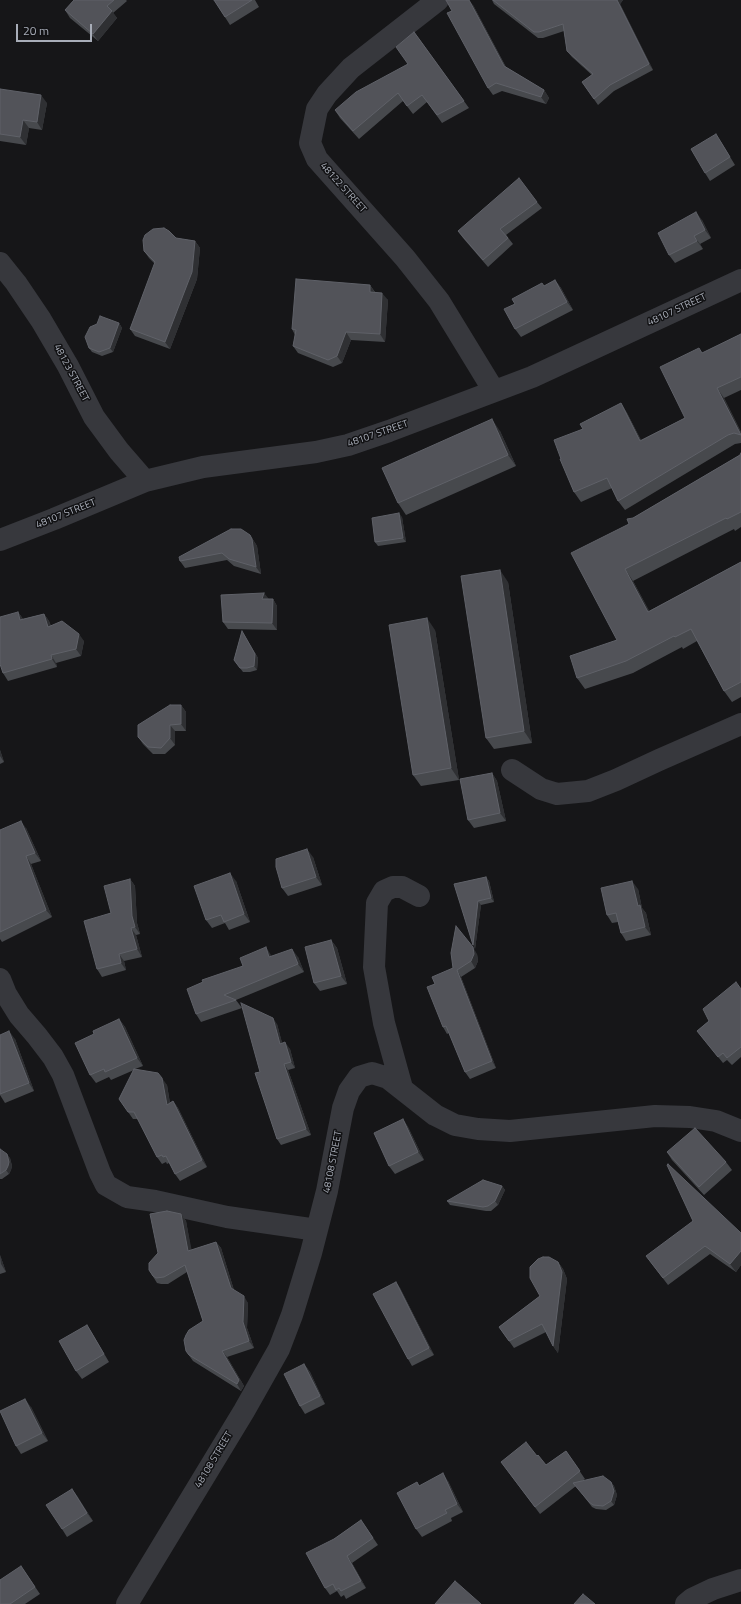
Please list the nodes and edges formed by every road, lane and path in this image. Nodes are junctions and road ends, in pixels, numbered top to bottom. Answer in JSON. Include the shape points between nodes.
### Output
{"nodes":[{"id":1,"x":438,"y":0,"type":"edge"},
{"id":2,"x":0,"y":263,"type":"edge"},
{"id":3,"x":741,"y":280,"type":"edge"},
{"id":4,"x":494,"y":391,"type":"junction"},
{"id":5,"x":145,"y":481,"type":"junction"},
{"id":6,"x":0,"y":540,"type":"edge"},
{"id":7,"x":741,"y":724,"type":"edge"},
{"id":8,"x":512,"y":770,"type":"dead end"},
{"id":9,"x":419,"y":896,"type":"dead end"},
{"id":10,"x":0,"y":979,"type":"edge"},
{"id":11,"x":402,"y":1088,"type":"junction"},
{"id":12,"x":741,"y":1131,"type":"edge"},
{"id":13,"x":317,"y":1230,"type":"junction"},
{"id":14,"x":741,"y":1580,"type":"edge"},
{"id":15,"x":127,"y":1604,"type":"edge"},
{"id":16,"x":686,"y":1604,"type":"edge"}],
"edges":[{"from":1,"to":4,"type":"street","name":"48122 STREET","via":[[352,68],[327,94],[317,109],[310,143],[317,159],[405,258],[439,301]]},
{"from":2,"to":5,"type":"street","name":"48123 STREET","via":[[41,320],[94,416]]},
{"from":3,"to":4,"type":"street","name":"48107 STREET","via":[[532,377]]},
{"from":4,"to":5,"type":"street","name":"48107 STREET","via":[[348,445],[316,452],[203,467]]},
{"from":5,"to":6,"type":"street","name":"48107 STREET"},
{"from":7,"to":8,"type":"street","via":[[588,791],[557,794],[541,789]]},
{"from":9,"to":11,"type":"street","via":[[402,887],[392,887],[384,891],[377,903],[376,914],[374,967],[384,1023]]},
{"from":10,"to":13,"type":"street","via":[[19,1015],[38,1036],[63,1075],[106,1185],[127,1197],[227,1217]]},
{"from":11,"to":12,"type":"street","name":"48108 STREET","via":[[435,1115],[454,1125],[478,1129],[510,1131],[655,1116],[690,1116]]},
{"from":11,"to":13,"type":"street","name":"48108 STREET","via":[[388,1078],[372,1073],[359,1077],[349,1091],[343,1108]]},
{"from":13,"to":15,"type":"street","name":"48108 STREET","via":[[292,1315],[279,1349]]},
{"from":14,"to":16,"type":"street","via":[[713,1589]]}]}
